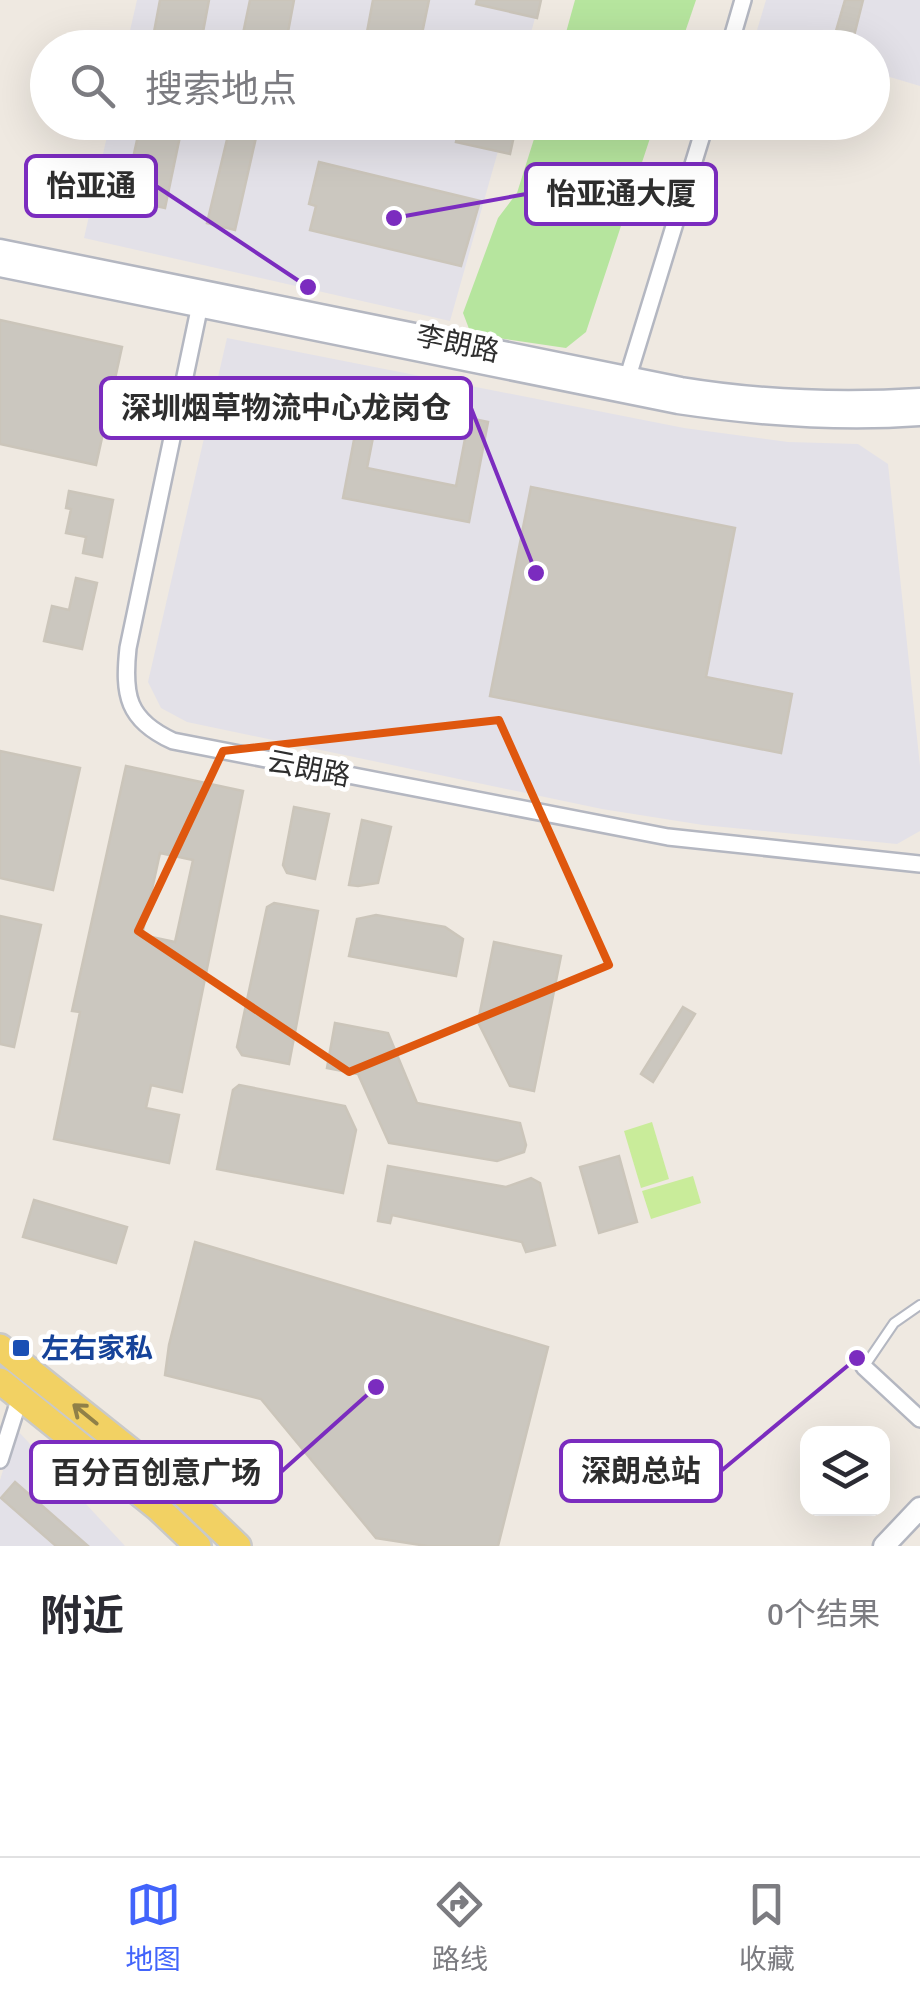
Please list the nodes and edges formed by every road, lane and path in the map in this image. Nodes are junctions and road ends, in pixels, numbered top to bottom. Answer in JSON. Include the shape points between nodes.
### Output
{"nodes":[{"id":1,"x":743,"y":0,"type":"edge"},
{"id":2,"x":734,"y":30,"type":"edge"},
{"id":3,"x":701,"y":140,"type":"edge"},
{"id":4,"x":0,"y":250,"type":"edge"},
{"id":5,"x":0,"y":266,"type":"edge"},
{"id":6,"x":201,"y":298,"type":"junction"},
{"id":7,"x":626,"y":384,"type":"junction"},
{"id":8,"x":920,"y":400,"type":"edge"},
{"id":9,"x":920,"y":415,"type":"edge"},
{"id":10,"x":920,"y":864,"type":"edge"},
{"id":11,"x":920,"y":1305,"type":"edge"},
{"id":12,"x":0,"y":1347,"type":"edge"},
{"id":13,"x":864,"y":1367,"type":"joint"},
{"id":14,"x":10,"y":1389,"type":"edge"},
{"id":15,"x":920,"y":1419,"type":"edge"},
{"id":16,"x":0,"y":1460,"type":"edge"},
{"id":17,"x":920,"y":1508,"type":"edge"},
{"id":18,"x":198,"y":1546,"type":"edge"},
{"id":19,"x":238,"y":1546,"type":"edge"},
{"id":20,"x":884,"y":1546,"type":"edge"}],
"edges":[{"from":1,"to":2,"type":"street"},
{"from":3,"to":7,"type":"street"},
{"from":4,"to":6,"type":"street","name":"李朗路"},
{"from":5,"to":6,"type":"street","name":"李朗路"},
{"from":6,"to":7,"type":"street","name":"李朗路"},
{"from":6,"to":10,"type":"street","name":"云朗路","via":[[126,661],[127,698],[153,732],[668,837]]},
{"from":7,"to":8,"type":"street","name":"李朗路","via":[[779,401]]},
{"from":7,"to":9,"type":"street","name":"李朗路","via":[[678,403],[773,415]]},
{"from":11,"to":13,"type":"lane","via":[[894,1323]]},
{"from":19,"to":12,"type":"main road","one_way":true,"via":[[176,1487]]},
{"from":13,"to":15,"type":"street"},
{"from":14,"to":16,"type":"street"},
{"from":14,"to":18,"type":"main road"},
{"from":17,"to":20,"type":"street"}]}
